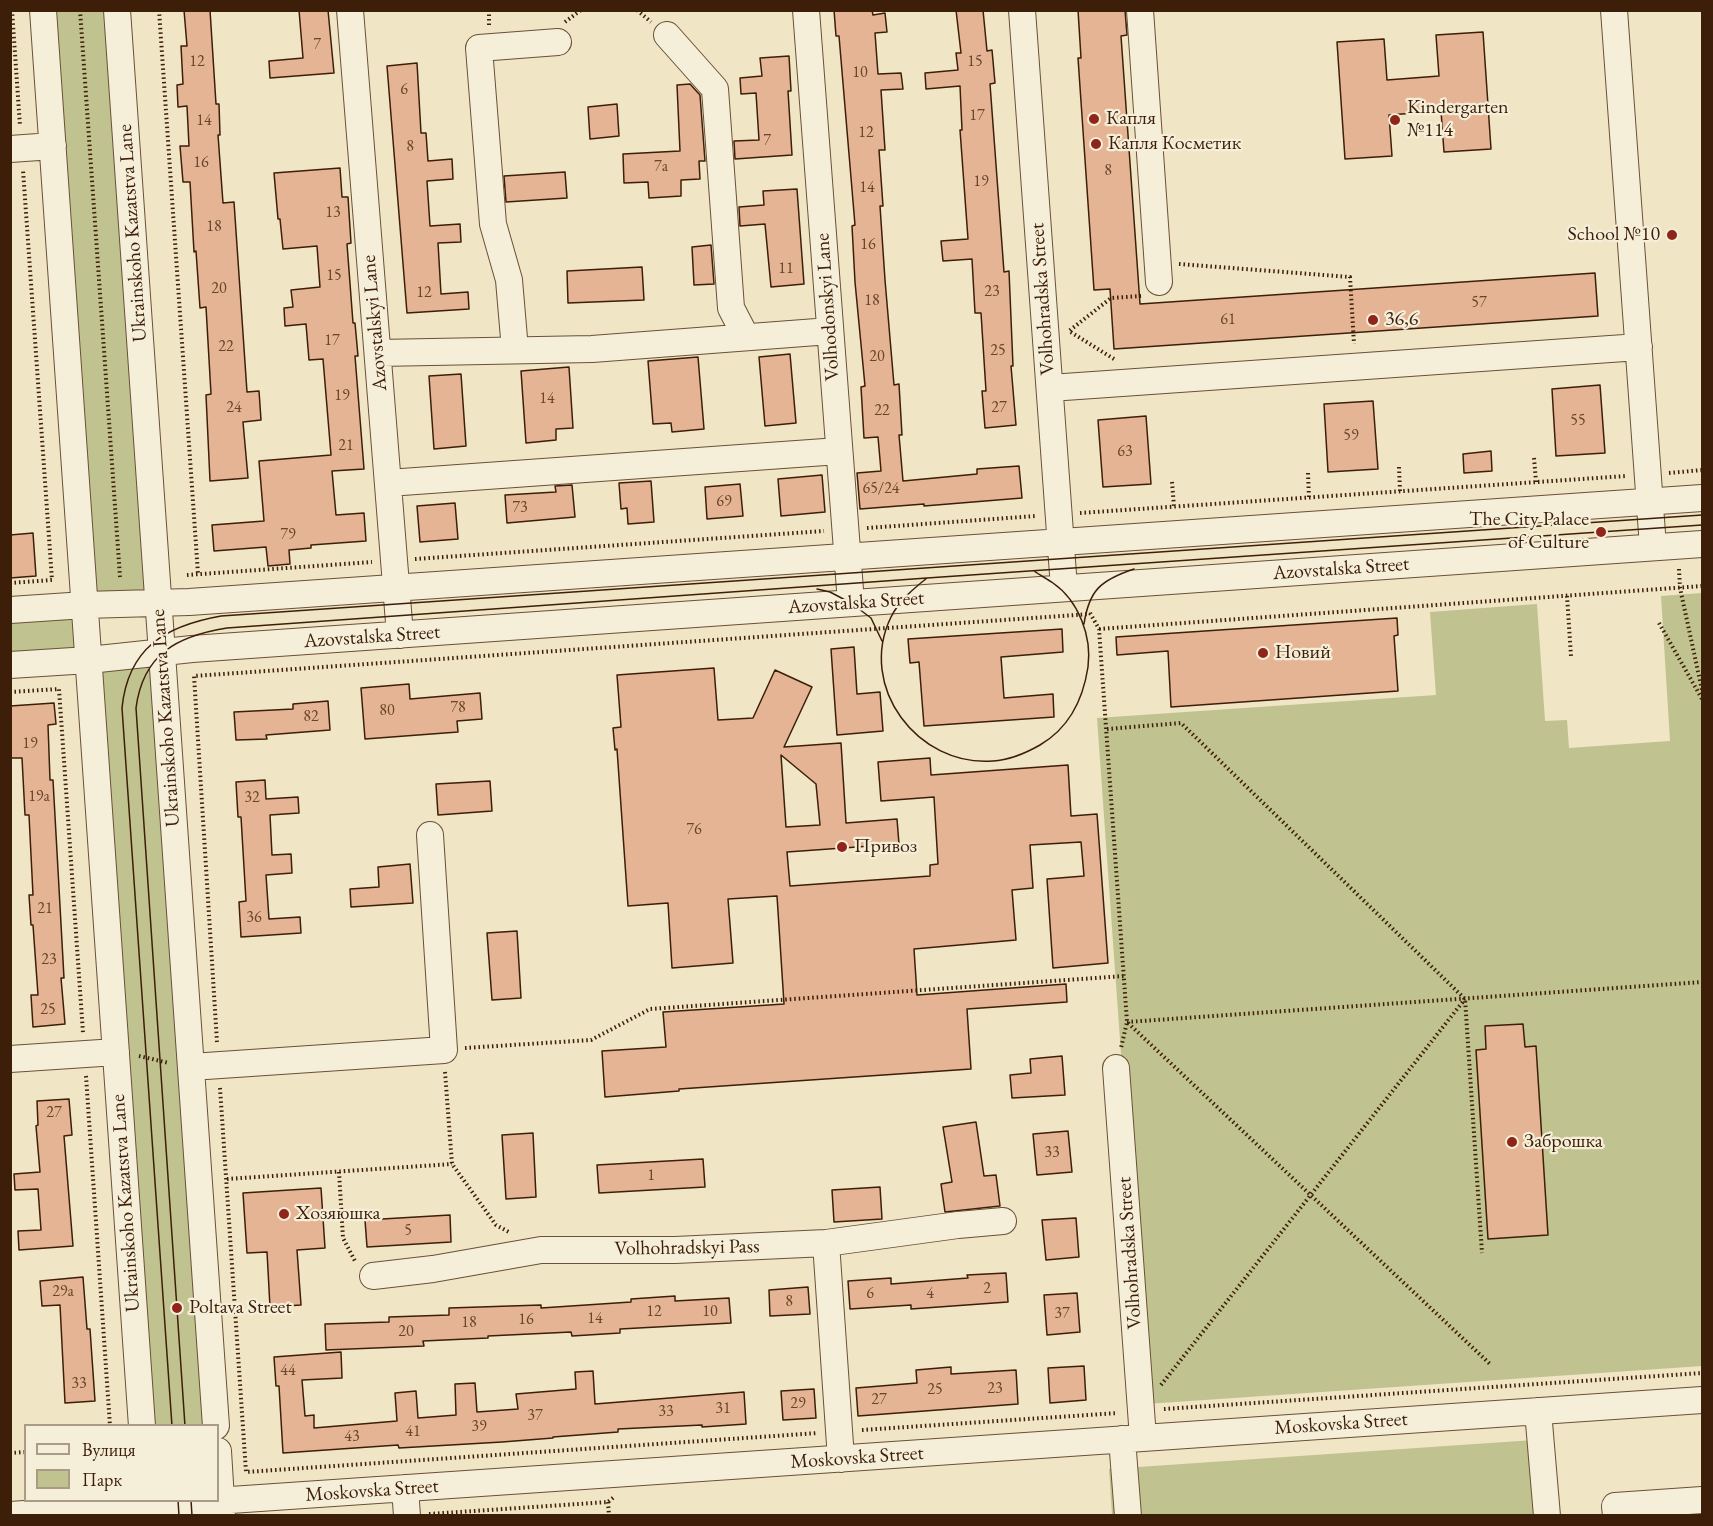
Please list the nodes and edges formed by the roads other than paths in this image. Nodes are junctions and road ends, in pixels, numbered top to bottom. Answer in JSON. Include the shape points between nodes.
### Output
{"nodes":[{"id":1,"x":43,"y":10,"type":"edge"},
{"id":2,"x":117,"y":10,"type":"edge"},
{"id":3,"x":350,"y":10,"type":"edge"},
{"id":4,"x":806,"y":10,"type":"edge"},
{"id":5,"x":1022,"y":10,"type":"edge"},
{"id":6,"x":1140,"y":10,"type":"edge"},
{"id":7,"x":1614,"y":10,"type":"edge"},
{"id":8,"x":668,"y":35,"type":"dead end"},
{"id":9,"x":558,"y":42,"type":"dead end"},
{"id":10,"x":53,"y":146,"type":"junction"},
{"id":11,"x":16,"y":148,"type":"edge"},
{"id":12,"x":1158,"y":272,"type":"road end"},
{"id":13,"x":830,"y":331,"type":"junction"},
{"id":14,"x":746,"y":337,"type":"junction"},
{"id":15,"x":1639,"y":347,"type":"junction"},
{"id":16,"x":515,"y":350,"type":"junction"},
{"id":17,"x":378,"y":353,"type":"junction"},
{"id":18,"x":1050,"y":388,"type":"junction"},
{"id":19,"x":839,"y":451,"type":"junction"},
{"id":20,"x":388,"y":483,"type":"junction"},
{"id":21,"x":1702,"y":498,"type":"edge"},
{"id":22,"x":1650,"y":502,"type":"junction"},
{"id":23,"x":1061,"y":542,"type":"junction"},
{"id":24,"x":1702,"y":544,"type":"edge"},
{"id":25,"x":1653,"y":547,"type":"junction"},
{"id":26,"x":847,"y":557,"type":"junction"},
{"id":27,"x":397,"y":588,"type":"junction"},
{"id":28,"x":1064,"y":588,"type":"junction"},
{"id":29,"x":851,"y":603,"type":"junction"},
{"id":30,"x":159,"y":604,"type":"junction"},
{"id":31,"x":85,"y":605,"type":"junction"},
{"id":32,"x":10,"y":610,"type":"edge"},
{"id":33,"x":400,"y":635,"type":"junction"},
{"id":34,"x":162,"y":651,"type":"junction"},
{"id":35,"x":89,"y":660,"type":"junction"},
{"id":36,"x":10,"y":665,"type":"edge"},
{"id":37,"x":430,"y":835,"type":"dead end"},
{"id":38,"x":116,"y":1052,"type":"junction"},
{"id":39,"x":10,"y":1059,"type":"edge"},
{"id":40,"x":191,"y":1067,"type":"junction"},
{"id":41,"x":1116,"y":1068,"type":"dead end"},
{"id":42,"x":1003,"y":1221,"type":"dead end"},
{"id":43,"x":826,"y":1243,"type":"junction"},
{"id":44,"x":373,"y":1276,"type":"dead end"},
{"id":45,"x":1702,"y":1400,"type":"edge"},
{"id":46,"x":1538,"y":1411,"type":"junction"},
{"id":47,"x":142,"y":1424,"type":"edge"},
{"id":48,"x":216,"y":1424,"type":"edge"},
{"id":49,"x":1132,"y":1439,"type":"junction"},
{"id":50,"x":841,"y":1459,"type":"junction"},
{"id":51,"x":219,"y":1470,"type":"edge"},
{"id":52,"x":405,"y":1488,"type":"junction"},
{"id":53,"x":1702,"y":1500,"type":"edge"},
{"id":54,"x":147,"y":1507,"type":"edge"},
{"id":55,"x":221,"y":1508,"type":"edge"},
{"id":56,"x":10,"y":1515,"type":"edge"},
{"id":57,"x":407,"y":1515,"type":"edge"},
{"id":58,"x":1128,"y":1515,"type":"edge"},
{"id":59,"x":1547,"y":1515,"type":"edge"},
{"id":60,"x":1616,"y":1515,"type":"edge"}],
"edges":[{"from":1,"to":10,"type":"street","name":"Ukrainskoho Kazatstva Lane"},
{"from":2,"to":30,"type":"street","name":"Ukrainskoho Kazatstva Lane"},
{"from":3,"to":17,"type":"street","name":"Azovstalskyi Lane"},
{"from":4,"to":13,"type":"street","name":"Volhodonskyi Lane"},
{"from":5,"to":18,"type":"street","name":"Volhohradska Street"},
{"from":6,"to":12,"type":"street"},
{"from":7,"to":15,"type":"street"},
{"from":8,"to":14,"type":"street","via":[[715,89],[731,308]]},
{"from":9,"to":16,"type":"street","via":[[479,48],[493,224],[509,280]]},
{"from":10,"to":11,"type":"street"},
{"from":10,"to":31,"type":"street","name":"Ukrainskoho Kazatstva Lane"},
{"from":13,"to":14,"type":"street"},
{"from":13,"to":19,"type":"street","name":"Volhodonskyi Lane"},
{"from":14,"to":16,"type":"street","via":[[592,349]]},
{"from":15,"to":18,"type":"street"},
{"from":15,"to":22,"type":"street"},
{"from":16,"to":17,"type":"street"},
{"from":17,"to":20,"type":"street","name":"Azovstalskyi Lane"},
{"from":18,"to":23,"type":"street","name":"Volhohradska Street","via":[[1071,514]]},
{"from":19,"to":20,"type":"street"},
{"from":19,"to":26,"type":"street","name":"Volhodonskyi Lane"},
{"from":20,"to":27,"type":"street","name":"Azovstalskyi Lane"},
{"from":21,"to":22,"type":"street"},
{"from":22,"to":23,"type":"street"},
{"from":22,"to":25,"type":"street"},
{"from":23,"to":26,"type":"street"},
{"from":23,"to":28,"type":"street","name":"Volhohradska Street"},
{"from":24,"to":25,"type":"street","name":"Azovstalska Street"},
{"from":25,"to":28,"type":"street","name":"Azovstalska Street"},
{"from":26,"to":27,"type":"street"},
{"from":26,"to":29,"type":"street","name":"Volhodonskyi Lane"},
{"from":27,"to":30,"type":"street"},
{"from":27,"to":33,"type":"street","name":"Azovstalskyi Lane"},
{"from":28,"to":29,"type":"street","name":"Azovstalska Street"},
{"from":29,"to":33,"type":"street","name":"Azovstalska Street"},
{"from":30,"to":31,"type":"street"},
{"from":30,"to":34,"type":"street","name":"Ukrainskoho Kazatstva Lane"},
{"from":31,"to":32,"type":"street"},
{"from":31,"to":35,"type":"street","name":"Ukrainskoho Kazatstva Lane"},
{"from":33,"to":34,"type":"street","name":"Azovstalska Street"},
{"from":34,"to":35,"type":"street","name":"Azovstalska Street"},
{"from":34,"to":40,"type":"street","name":"Ukrainskoho Kazatstva Lane"},
{"from":35,"to":36,"type":"street","name":"Azovstalska Street"},
{"from":35,"to":38,"type":"street","name":"Ukrainskoho Kazatstva Lane"},
{"from":37,"to":40,"type":"street","via":[[444,1050]]},
{"from":38,"to":39,"type":"street"},
{"from":38,"to":47,"type":"street","name":"Ukrainskoho Kazatstva Lane"},
{"from":40,"to":48,"type":"street","name":"Ukrainskoho Kazatstva Lane"},
{"from":41,"to":49,"type":"street","name":"Volhohradska Street","via":[[1141,1411]]},
{"from":42,"to":43,"type":"street","name":"Volhohradskyi Pass"},
{"from":43,"to":44,"type":"street","name":"Volhohradskyi Pass","via":[[675,1250],[542,1250]]},
{"from":43,"to":50,"type":"street"},
{"from":45,"to":46,"type":"street","name":"Moskovska Street"},
{"from":46,"to":49,"type":"street","name":"Moskovska Street"},
{"from":46,"to":59,"type":"street"},
{"from":49,"to":50,"type":"street","name":"Moskovska Street"},
{"from":49,"to":58,"type":"street","name":"Volhohradska Street"},
{"from":50,"to":52,"type":"street","name":"Moskovska Street"},
{"from":51,"to":55,"type":"street"},
{"from":52,"to":55,"type":"street","name":"Moskovska Street"},
{"from":52,"to":57,"type":"street"},
{"from":53,"to":60,"type":"street","via":[[1615,1506]]},
{"from":54,"to":55,"type":"street","name":"Moskovska Street"},
{"from":54,"to":56,"type":"street","name":"Moskovska Street"}]}
